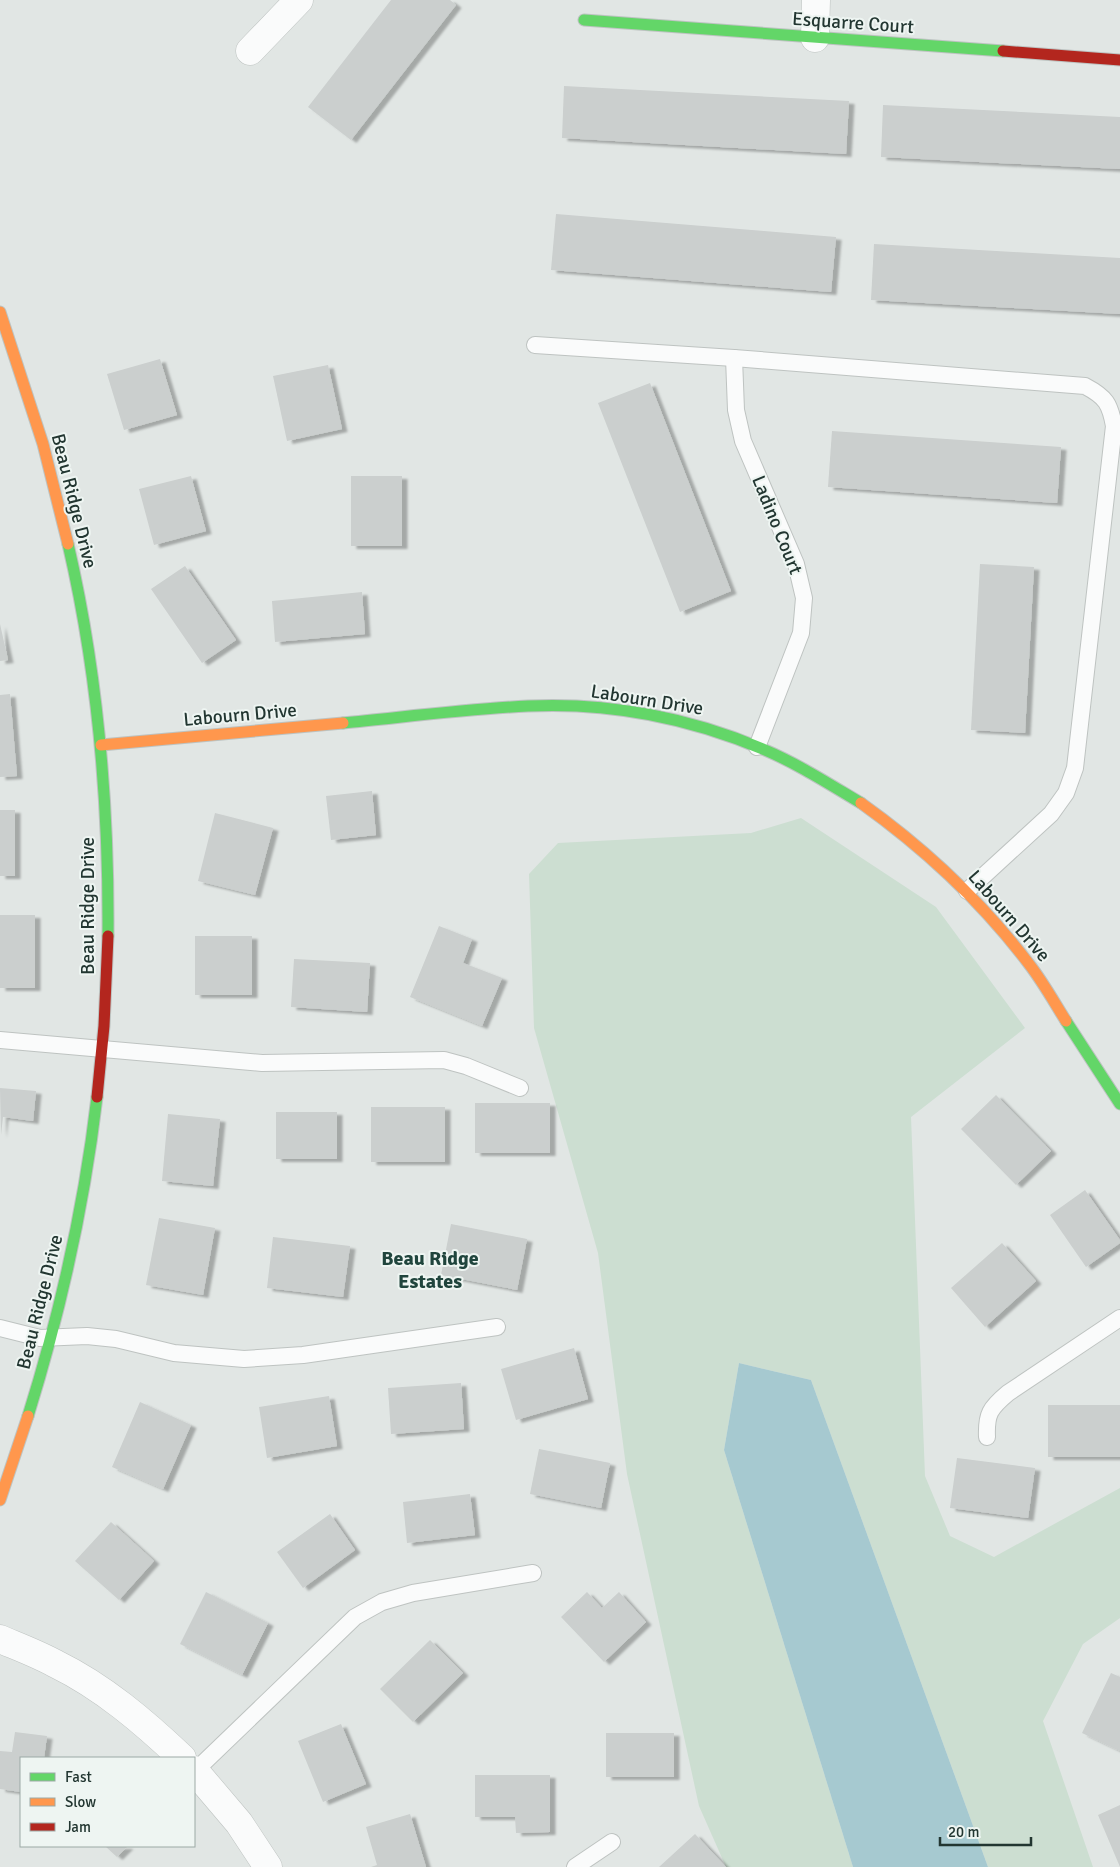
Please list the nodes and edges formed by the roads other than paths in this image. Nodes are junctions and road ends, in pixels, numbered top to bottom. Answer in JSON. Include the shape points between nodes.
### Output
{"nodes":[{"id":1,"x":299,"y":0,"type":"edge"},
{"id":2,"x":816,"y":0,"type":"edge"},
{"id":3,"x":584,"y":20,"type":"dead end"},
{"id":4,"x":815,"y":38,"type":"junction"},
{"id":5,"x":250,"y":50,"type":"dead end"},
{"id":6,"x":1120,"y":60,"type":"edge"},
{"id":7,"x":0,"y":312,"type":"edge"},
{"id":8,"x":535,"y":345,"type":"dead end"},
{"id":9,"x":734,"y":358,"type":"junction"},
{"id":10,"x":101,"y":746,"type":"junction"},
{"id":11,"x":757,"y":747,"type":"junction"},
{"id":12,"x":967,"y":891,"type":"junction"},
{"id":13,"x":0,"y":1040,"type":"edge"},
{"id":14,"x":102,"y":1048,"type":"junction"},
{"id":15,"x":520,"y":1088,"type":"dead end"},
{"id":16,"x":1120,"y":1104,"type":"edge"},
{"id":17,"x":1120,"y":1318,"type":"edge"},
{"id":18,"x":497,"y":1327,"type":"dead end"},
{"id":19,"x":0,"y":1328,"type":"edge"},
{"id":20,"x":51,"y":1337,"type":"junction"},
{"id":21,"x":987,"y":1437,"type":"dead end"},
{"id":22,"x":0,"y":1500,"type":"edge"},
{"id":23,"x":533,"y":1573,"type":"dead end"},
{"id":24,"x":0,"y":1639,"type":"edge"},
{"id":25,"x":181,"y":1757,"type":"edge"},
{"id":26,"x":195,"y":1762,"type":"edge"},
{"id":27,"x":195,"y":1772,"type":"edge"},
{"id":28,"x":612,"y":1842,"type":"dead end"},
{"id":29,"x":268,"y":1867,"type":"edge"},
{"id":30,"x":575,"y":1867,"type":"edge"}],
"edges":[{"from":1,"to":5,"type":"street"},
{"from":2,"to":4,"type":"street"},
{"from":3,"to":4,"type":"street","name":"Esquarre Court"},
{"from":4,"to":6,"type":"street","name":"Esquarre Court"},
{"from":7,"to":10,"type":"street","name":"Beau Ridge Drive","via":[[48,462],[78,589]]},
{"from":8,"to":9,"type":"lane"},
{"from":9,"to":11,"type":"lane","name":"Ladino Court","via":[[736,410],[743,441],[796,564],[804,598],[801,633]]},
{"from":9,"to":12,"type":"lane","via":[[1085,386],[1101,394],[1111,409],[1114,426],[1075,768],[1066,793],[1050,814]]},
{"from":10,"to":11,"type":"street","name":"Labourn Drive","via":[[529,706],[594,707],[659,716],[710,729]]},
{"from":10,"to":14,"type":"street","name":"Beau Ridge Drive","via":[[107,855],[107,968]]},
{"from":11,"to":12,"type":"street","name":"Labourn Drive","via":[[813,774],[860,803],[906,836]]},
{"from":12,"to":16,"type":"street","name":"Labourn Drive","via":[[1023,956]]},
{"from":13,"to":14,"type":"lane"},
{"from":14,"to":15,"type":"lane","via":[[262,1063],[444,1060]]},
{"from":14,"to":20,"type":"street","name":"Beau Ridge Drive","via":[[88,1172]]},
{"from":17,"to":21,"type":"lane","via":[[993,1406],[986,1421]]},
{"from":18,"to":20,"type":"lane","via":[[303,1355],[244,1359],[174,1352],[116,1339]]},
{"from":19,"to":20,"type":"lane","via":[[40,1338]]},
{"from":20,"to":22,"type":"street","name":"Beau Ridge Drive"},
{"from":23,"to":26,"type":"lane","via":[[382,1602],[356,1617]]},
{"from":24,"to":25,"type":"street","via":[[57,1664],[100,1690],[151,1729]]},
{"from":27,"to":29,"type":"street","via":[[239,1823]]},
{"from":28,"to":30,"type":"lane"}]}
